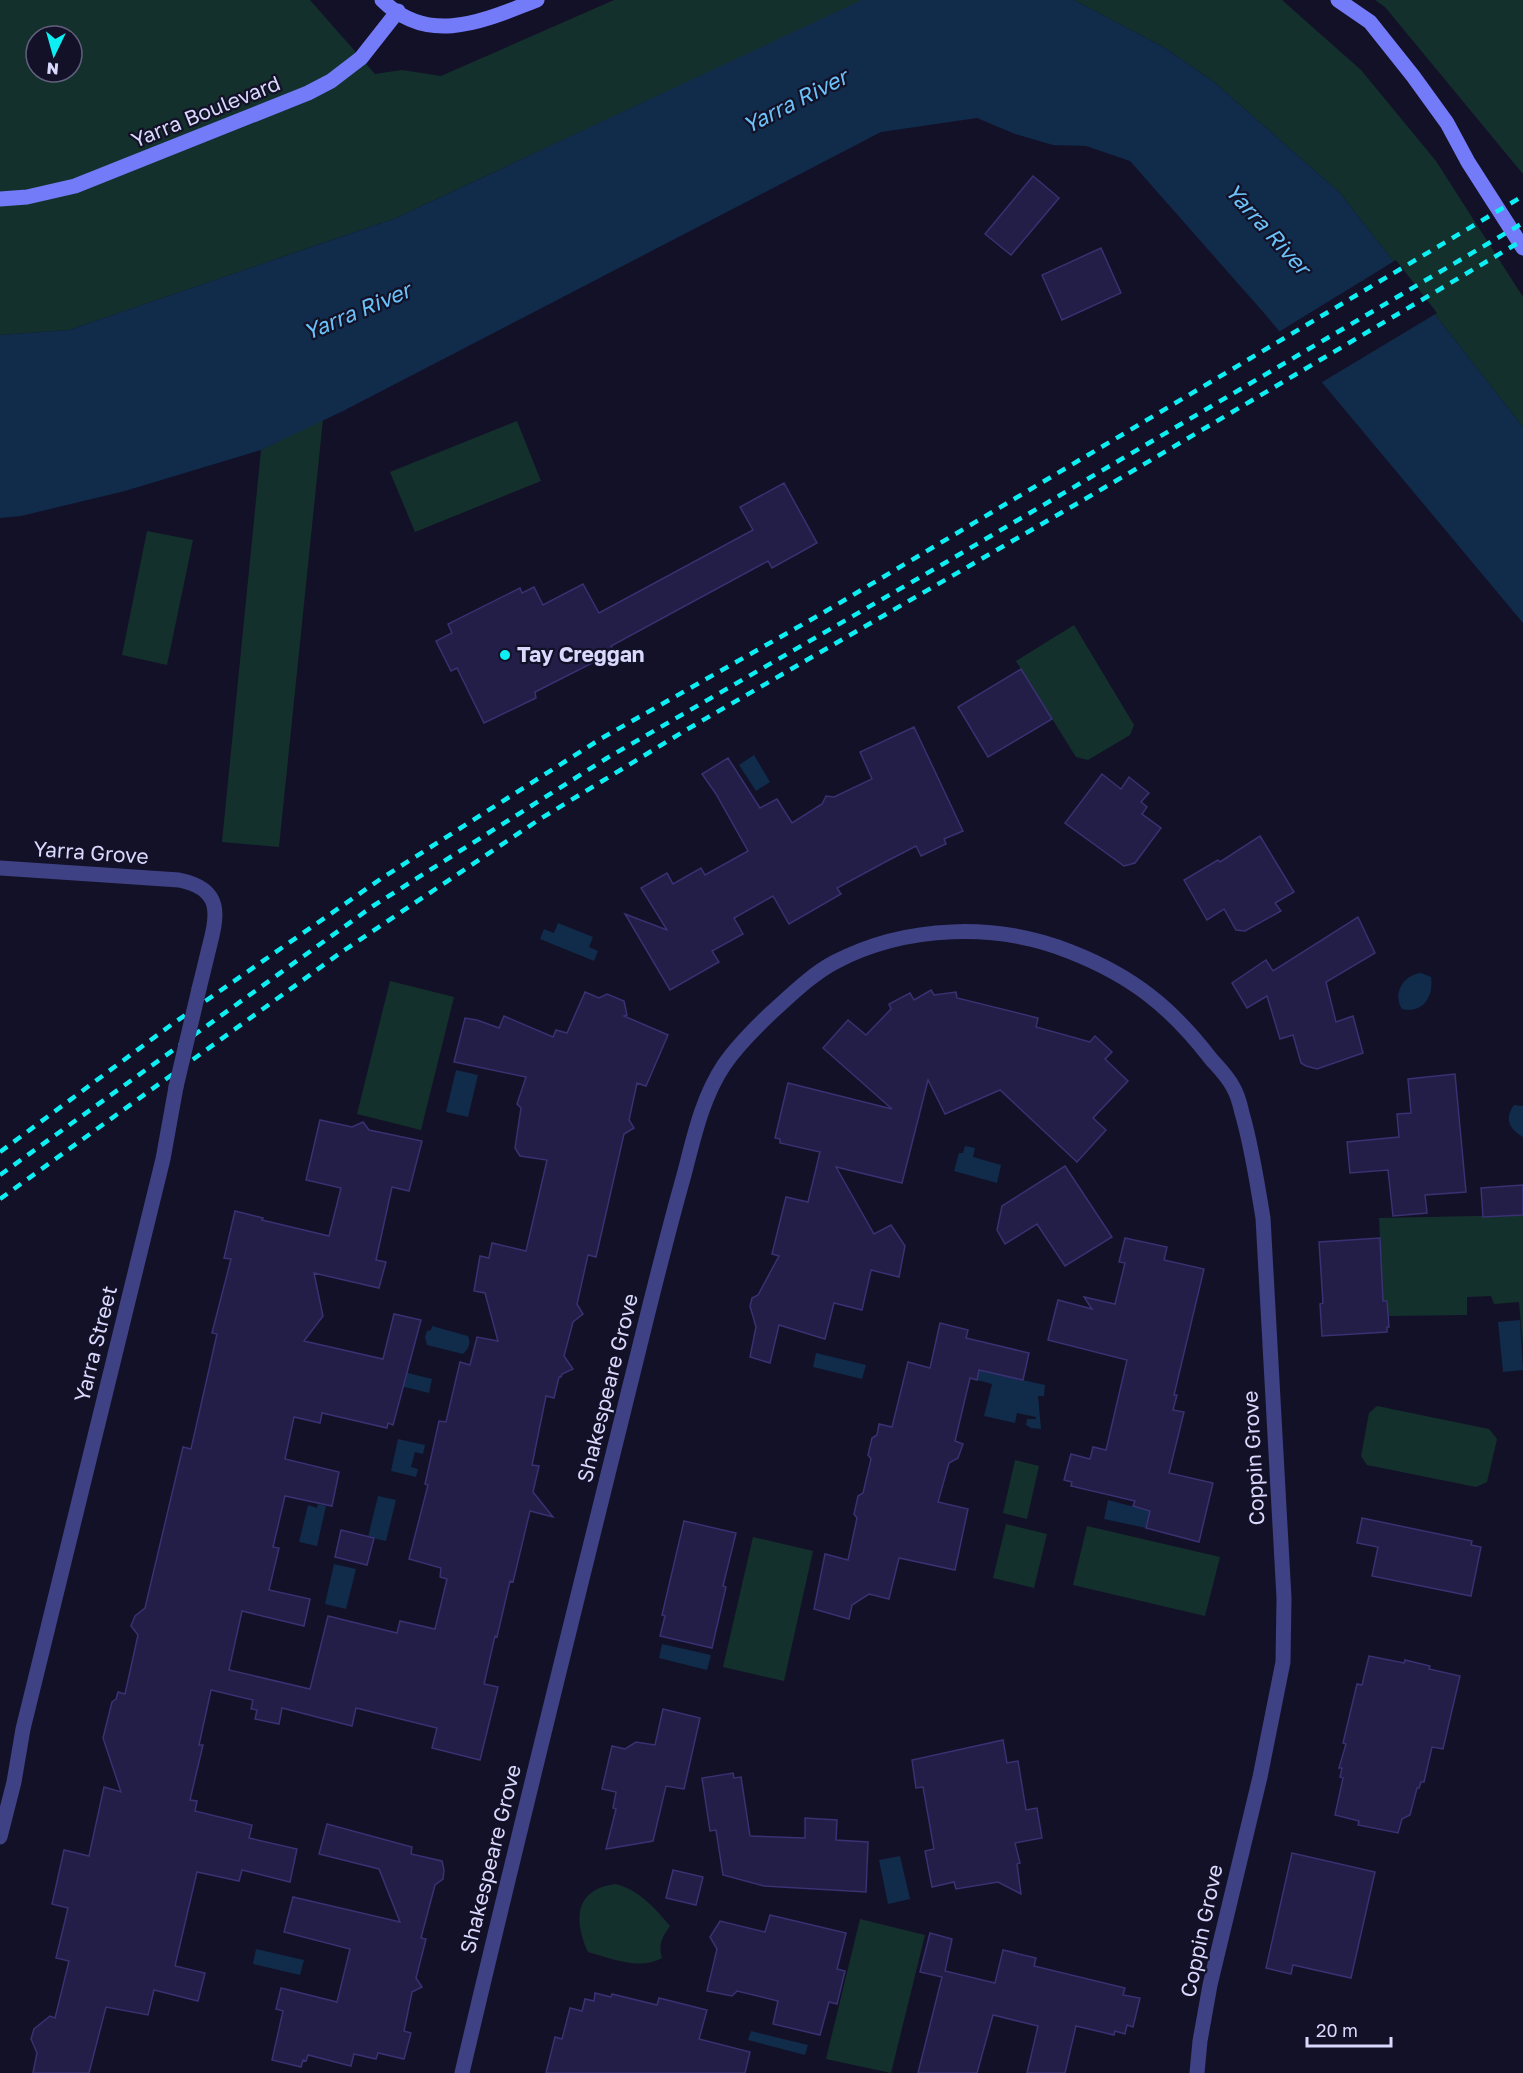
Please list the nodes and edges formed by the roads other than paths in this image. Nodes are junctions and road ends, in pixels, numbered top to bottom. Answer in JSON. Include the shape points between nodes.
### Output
{"nodes":[{"id":1,"x":382,"y":0,"type":"edge"},
{"id":2,"x":537,"y":0,"type":"edge"},
{"id":3,"x":1338,"y":0,"type":"edge"},
{"id":4,"x":398,"y":12,"type":"junction"},
{"id":5,"x":0,"y":199,"type":"edge"},
{"id":6,"x":1523,"y":248,"type":"edge"},
{"id":7,"x":0,"y":868,"type":"edge"},
{"id":8,"x":179,"y":879,"type":"joint"},
{"id":9,"x":1035,"y":941,"type":"joint"},
{"id":10,"x":0,"y":1837,"type":"edge"},
{"id":11,"x":462,"y":2073,"type":"edge"},
{"id":12,"x":1197,"y":2073,"type":"edge"}],
"edges":[{"from":1,"to":4,"type":"main road"},
{"from":2,"to":4,"type":"main road","via":[[490,19],[445,27],[425,26]]},
{"from":3,"to":6,"type":"main road","via":[[1370,22],[1413,76],[1447,123]]},
{"from":4,"to":5,"type":"main road","name":"Yarra Boulevard","via":[[361,58],[332,81],[308,93],[75,186]]},
{"from":7,"to":8,"type":"street","name":"Yarra Grove"},
{"from":8,"to":10,"type":"street","name":"Yarra Street","bridge":true,"via":[[205,890],[216,911],[215,927]]},
{"from":9,"to":11,"type":"street","name":"Shakespeare Grove","via":[[979,932],[918,935],[885,942],[832,963],[754,1029],[723,1066],[703,1105],[667,1235]]},
{"from":9,"to":12,"type":"street","name":"Coppin Grove","via":[[1087,958],[1138,987],[1177,1018],[1208,1055],[1235,1089],[1263,1218],[1284,1598],[1283,1662],[1210,1985]]}]}
